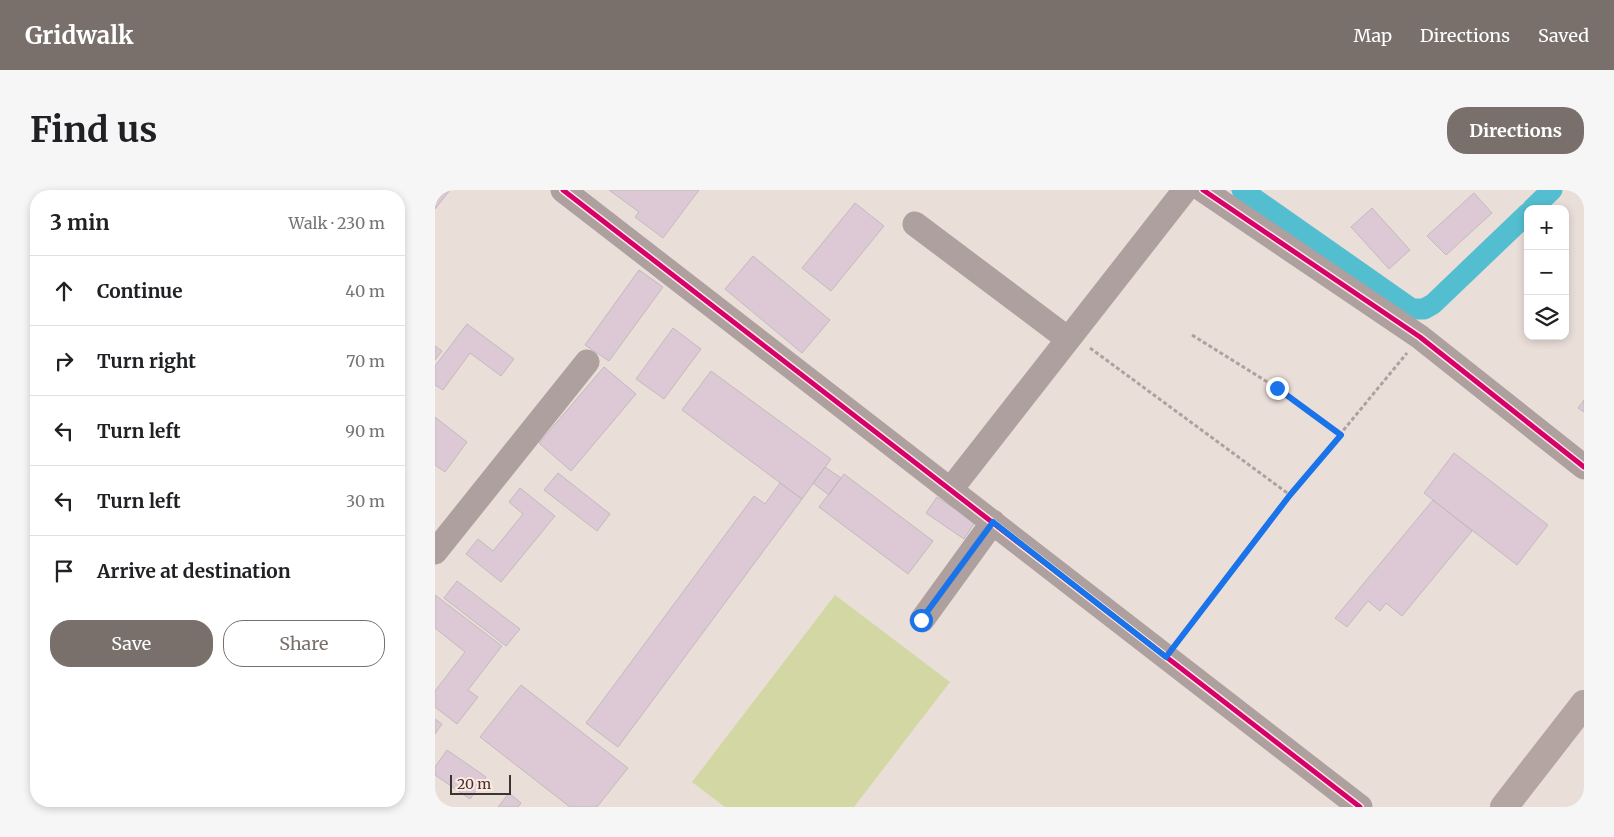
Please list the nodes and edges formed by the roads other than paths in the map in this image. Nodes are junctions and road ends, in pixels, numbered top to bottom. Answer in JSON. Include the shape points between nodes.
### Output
{"nodes":[{"id":1,"x":563,"y":190,"type":"edge"},
{"id":2,"x":1185,"y":190,"type":"edge"},
{"id":3,"x":1203,"y":190,"type":"edge"},
{"id":4,"x":915,"y":224,"type":"dead end"},
{"id":5,"x":1069,"y":337,"type":"junction"},
{"id":6,"x":587,"y":362,"type":"dead end"},
{"id":7,"x":1584,"y":467,"type":"edge"},
{"id":8,"x":951,"y":490,"type":"junction"},
{"id":9,"x":993,"y":522,"type":"junction"},
{"id":10,"x":435,"y":552,"type":"edge"},
{"id":11,"x":921,"y":620,"type":"dead end"},
{"id":12,"x":1584,"y":704,"type":"edge"},
{"id":13,"x":1360,"y":807,"type":"edge"},
{"id":14,"x":1504,"y":807,"type":"edge"}],
"edges":[{"from":1,"to":8,"type":"street"},
{"from":2,"to":5,"type":"street"},
{"from":3,"to":7,"type":"street","via":[[1421,337]]},
{"from":4,"to":5,"type":"street"},
{"from":5,"to":8,"type":"street"},
{"from":6,"to":10,"type":"street"},
{"from":8,"to":9,"type":"street"},
{"from":9,"to":11,"type":"street"},
{"from":9,"to":13,"type":"street"},
{"from":12,"to":14,"type":"highway"}]}
